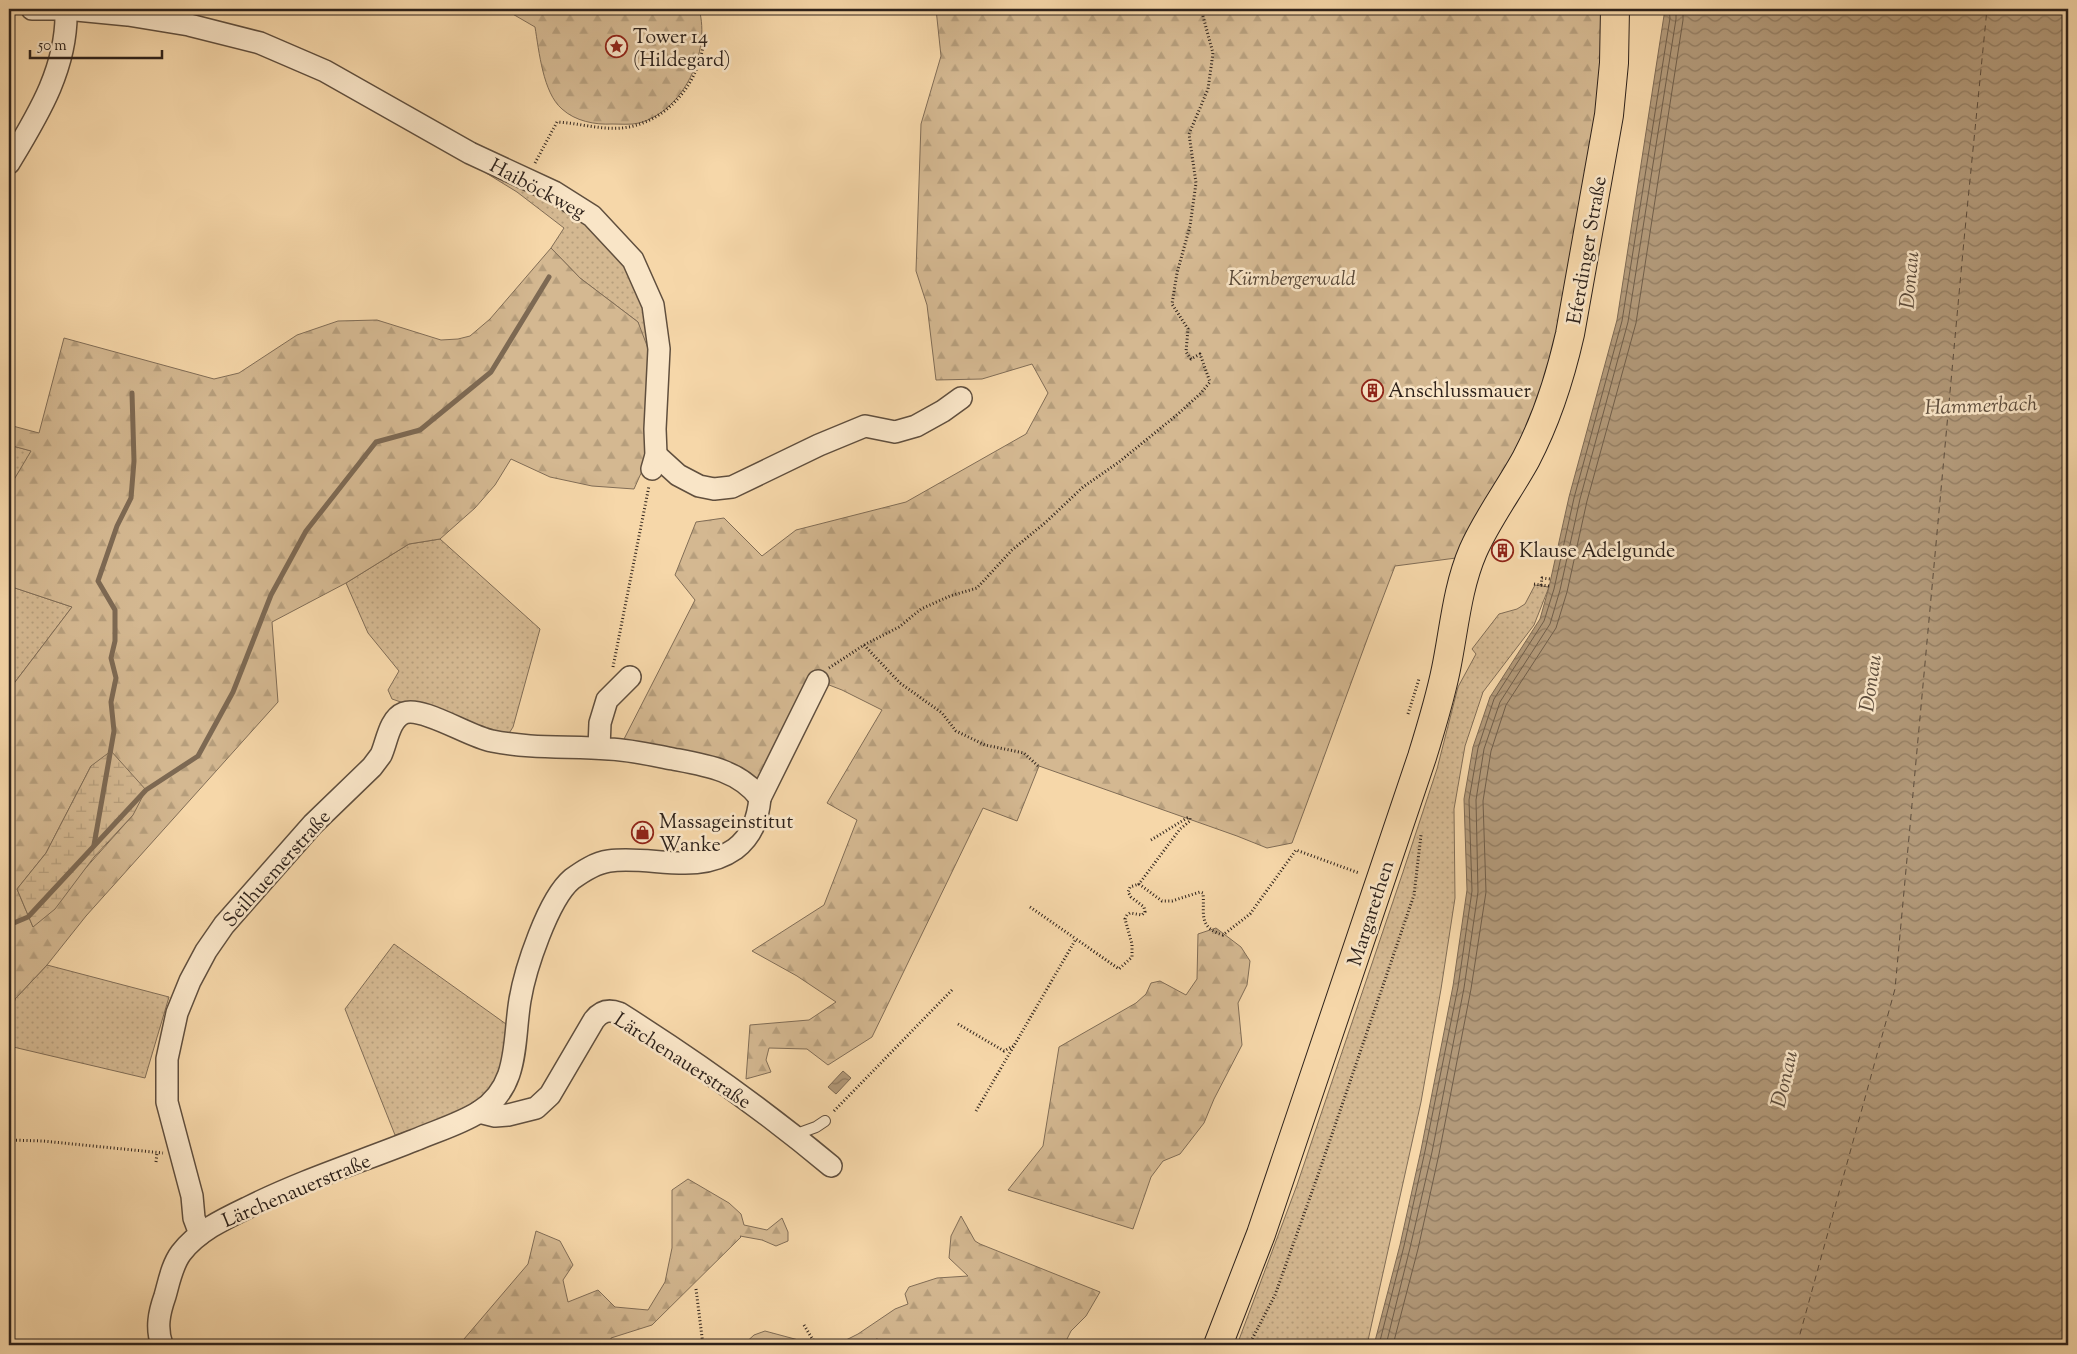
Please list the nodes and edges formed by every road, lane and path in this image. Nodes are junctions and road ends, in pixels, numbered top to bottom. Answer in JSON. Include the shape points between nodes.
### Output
{"nodes":[{"id":1,"x":32,"y":9,"type":"edge"},
{"id":2,"x":66,"y":9,"type":"edge"},
{"id":3,"x":1201,"y":9,"type":"edge"},
{"id":4,"x":1615,"y":9,"type":"edge"},
{"id":5,"x":102,"y":11,"type":"edge"},
{"id":6,"x":704,"y":40,"type":"dead end"},
{"id":7,"x":9,"y":163,"type":"edge"},
{"id":8,"x":527,"y":180,"type":"junction"},
{"id":9,"x":961,"y":398,"type":"dead end"},
{"id":10,"x":654,"y":462,"type":"junction"},
{"id":11,"x":1514,"y":480,"type":"joint"},
{"id":12,"x":1550,"y":579,"type":"dead end"},
{"id":13,"x":1534,"y":584,"type":"dead end"},
{"id":14,"x":1541,"y":585,"type":"junction"},
{"id":15,"x":1549,"y":586,"type":"dead end"},
{"id":16,"x":864,"y":646,"type":"junction"},
{"id":17,"x":1422,"y":672,"type":"dead end"},
{"id":18,"x":630,"y":677,"type":"dead end"},
{"id":19,"x":818,"y":681,"type":"joint"},
{"id":20,"x":611,"y":695,"type":"junction"},
{"id":21,"x":1408,"y":714,"type":"dead end"},
{"id":22,"x":599,"y":748,"type":"junction"},
{"id":23,"x":1038,"y":766,"type":"dead end"},
{"id":24,"x":760,"y":798,"type":"junction"},
{"id":25,"x":1422,"y":828,"type":"dead end"},
{"id":26,"x":1151,"y":840,"type":"dead end"},
{"id":27,"x":1361,"y":874,"type":"dead end"},
{"id":28,"x":1139,"y":884,"type":"junction"},
{"id":29,"x":1030,"y":907,"type":"dead end"},
{"id":30,"x":1076,"y":939,"type":"junction"},
{"id":31,"x":952,"y":990,"type":"dead end"},
{"id":32,"x":958,"y":1024,"type":"dead end"},
{"id":33,"x":1013,"y":1046,"type":"junction"},
{"id":34,"x":976,"y":1111,"type":"dead end"},
{"id":35,"x":479,"y":1112,"type":"junction"},
{"id":36,"x":825,"y":1121,"type":"joint"},
{"id":37,"x":794,"y":1135,"type":"junction"},
{"id":38,"x":9,"y":1140,"type":"edge"},
{"id":39,"x":157,"y":1153,"type":"junction"},
{"id":40,"x":181,"y":1154,"type":"junction"},
{"id":41,"x":156,"y":1162,"type":"dead end"},
{"id":42,"x":831,"y":1166,"type":"dead end"},
{"id":43,"x":200,"y":1234,"type":"junction"},
{"id":44,"x":696,"y":1288,"type":"dead end"},
{"id":45,"x":804,"y":1325,"type":"dead end"},
{"id":46,"x":162,"y":1345,"type":"edge"},
{"id":47,"x":703,"y":1345,"type":"edge"},
{"id":48,"x":825,"y":1345,"type":"edge"},
{"id":49,"x":856,"y":1345,"type":"edge"},
{"id":50,"x":888,"y":1345,"type":"edge"},
{"id":51,"x":1218,"y":1345,"type":"edge"},
{"id":52,"x":1249,"y":1345,"type":"edge"}],
"edges":[{"from":1,"to":2,"type":"street","name":"Haiböckweg"},
{"from":2,"to":5,"type":"street","name":"Haiböckweg"},
{"from":2,"to":7,"type":"street","via":[[65,43],[53,82]]},
{"from":3,"to":16,"type":"path","via":[[1213,53],[1208,89],[1188,134],[1196,183],[1172,304],[1188,329],[1186,352],[1191,359],[1200,354],[1210,382],[1178,414],[1083,487],[1012,550],[977,588],[921,609],[899,627]]},
{"from":4,"to":11,"type":"main road","name":"Eferdinger Straße","via":[[1609,115],[1570,334],[1547,413]]},
{"from":5,"to":8,"type":"street","name":"Haiböckweg","via":[[189,25],[260,43],[325,71],[470,153]]},
{"from":6,"to":8,"type":"path","via":[[703,54],[695,74],[685,92],[671,106],[644,124],[621,128],[557,122]]},
{"from":8,"to":10,"type":"street","name":"Haiböckweg","via":[[554,192],[592,216],[633,260],[653,305],[659,349]]},
{"from":9,"to":10,"type":"street","via":[[916,426],[895,432],[865,426],[732,487],[714,489],[699,486]]},
{"from":10,"to":20,"type":"path","via":[[609,683]]},
{"from":11,"to":51,"type":"main road","name":"Margarethen","via":[[1480,535],[1468,564],[1442,686],[1422,757],[1261,1234]]},
{"from":12,"to":14,"type":"path","via":[[1542,578]]},
{"from":13,"to":14,"type":"path"},
{"from":14,"to":15,"type":"path"},
{"from":16,"to":19,"type":"path","via":[[834,663]]},
{"from":16,"to":23,"type":"path","via":[[900,683],[942,713],[956,731],[985,745],[1024,753]]},
{"from":17,"to":21,"type":"path"},
{"from":18,"to":20,"type":"street"},
{"from":19,"to":24,"type":"street"},
{"from":20,"to":22,"type":"street","via":[[600,723]]},
{"from":22,"to":24,"type":"street","name":"Seilhuemerstraße","via":[[710,766],[746,783]]},
{"from":22,"to":40,"type":"street","name":"Seilhuemerstraße","via":[[542,747],[491,741],[414,712],[395,720],[372,767],[313,824],[224,925],[190,980],[177,1013],[167,1059],[167,1102]]},
{"from":24,"to":35,"type":"street","name":"Lärchenauerstraße","via":[[750,834],[728,853],[705,862],[685,864],[607,861],[587,869],[570,882],[546,918],[526,973],[510,1075],[502,1091]]},
{"from":25,"to":52,"type":"path","via":[[1414,895],[1275,1295]]},
{"from":26,"to":28,"type":"path","via":[[1190,818]]},
{"from":27,"to":28,"type":"path","via":[[1296,850],[1250,914],[1223,935],[1211,929],[1203,919],[1203,893],[1162,901]]},
{"from":28,"to":30,"type":"path","via":[[1130,887],[1128,892],[1145,912],[1126,915],[1132,957],[1119,969]]},
{"from":29,"to":30,"type":"path"},
{"from":30,"to":33,"type":"path"},
{"from":31,"to":36,"type":"path"},
{"from":32,"to":33,"type":"path","via":[[1004,1051]]},
{"from":33,"to":34,"type":"path"},
{"from":35,"to":37,"type":"street","name":"Lärchenauerstraße","via":[[495,1116],[536,1108],[550,1095],[598,1014],[608,1010],[652,1034]]},
{"from":35,"to":43,"type":"street","name":"Lärchenauerstraße","via":[[393,1149],[298,1184]]},
{"from":36,"to":37,"type":"lane"},
{"from":37,"to":42,"type":"street","name":"Lärchenauerstraße"},
{"from":38,"to":39,"type":"path"},
{"from":39,"to":40,"type":"path"},
{"from":39,"to":41,"type":"path"},
{"from":40,"to":43,"type":"street","name":"Seilhuemerstraße"},
{"from":43,"to":46,"type":"street","name":"Lärchenauerstraße","via":[[174,1266],[158,1319]]},
{"from":44,"to":47,"type":"path"},
{"from":45,"to":48,"type":"path","via":[[813,1340]]},
{"from":49,"to":50,"type":"path","via":[[881,1340]]}]}
